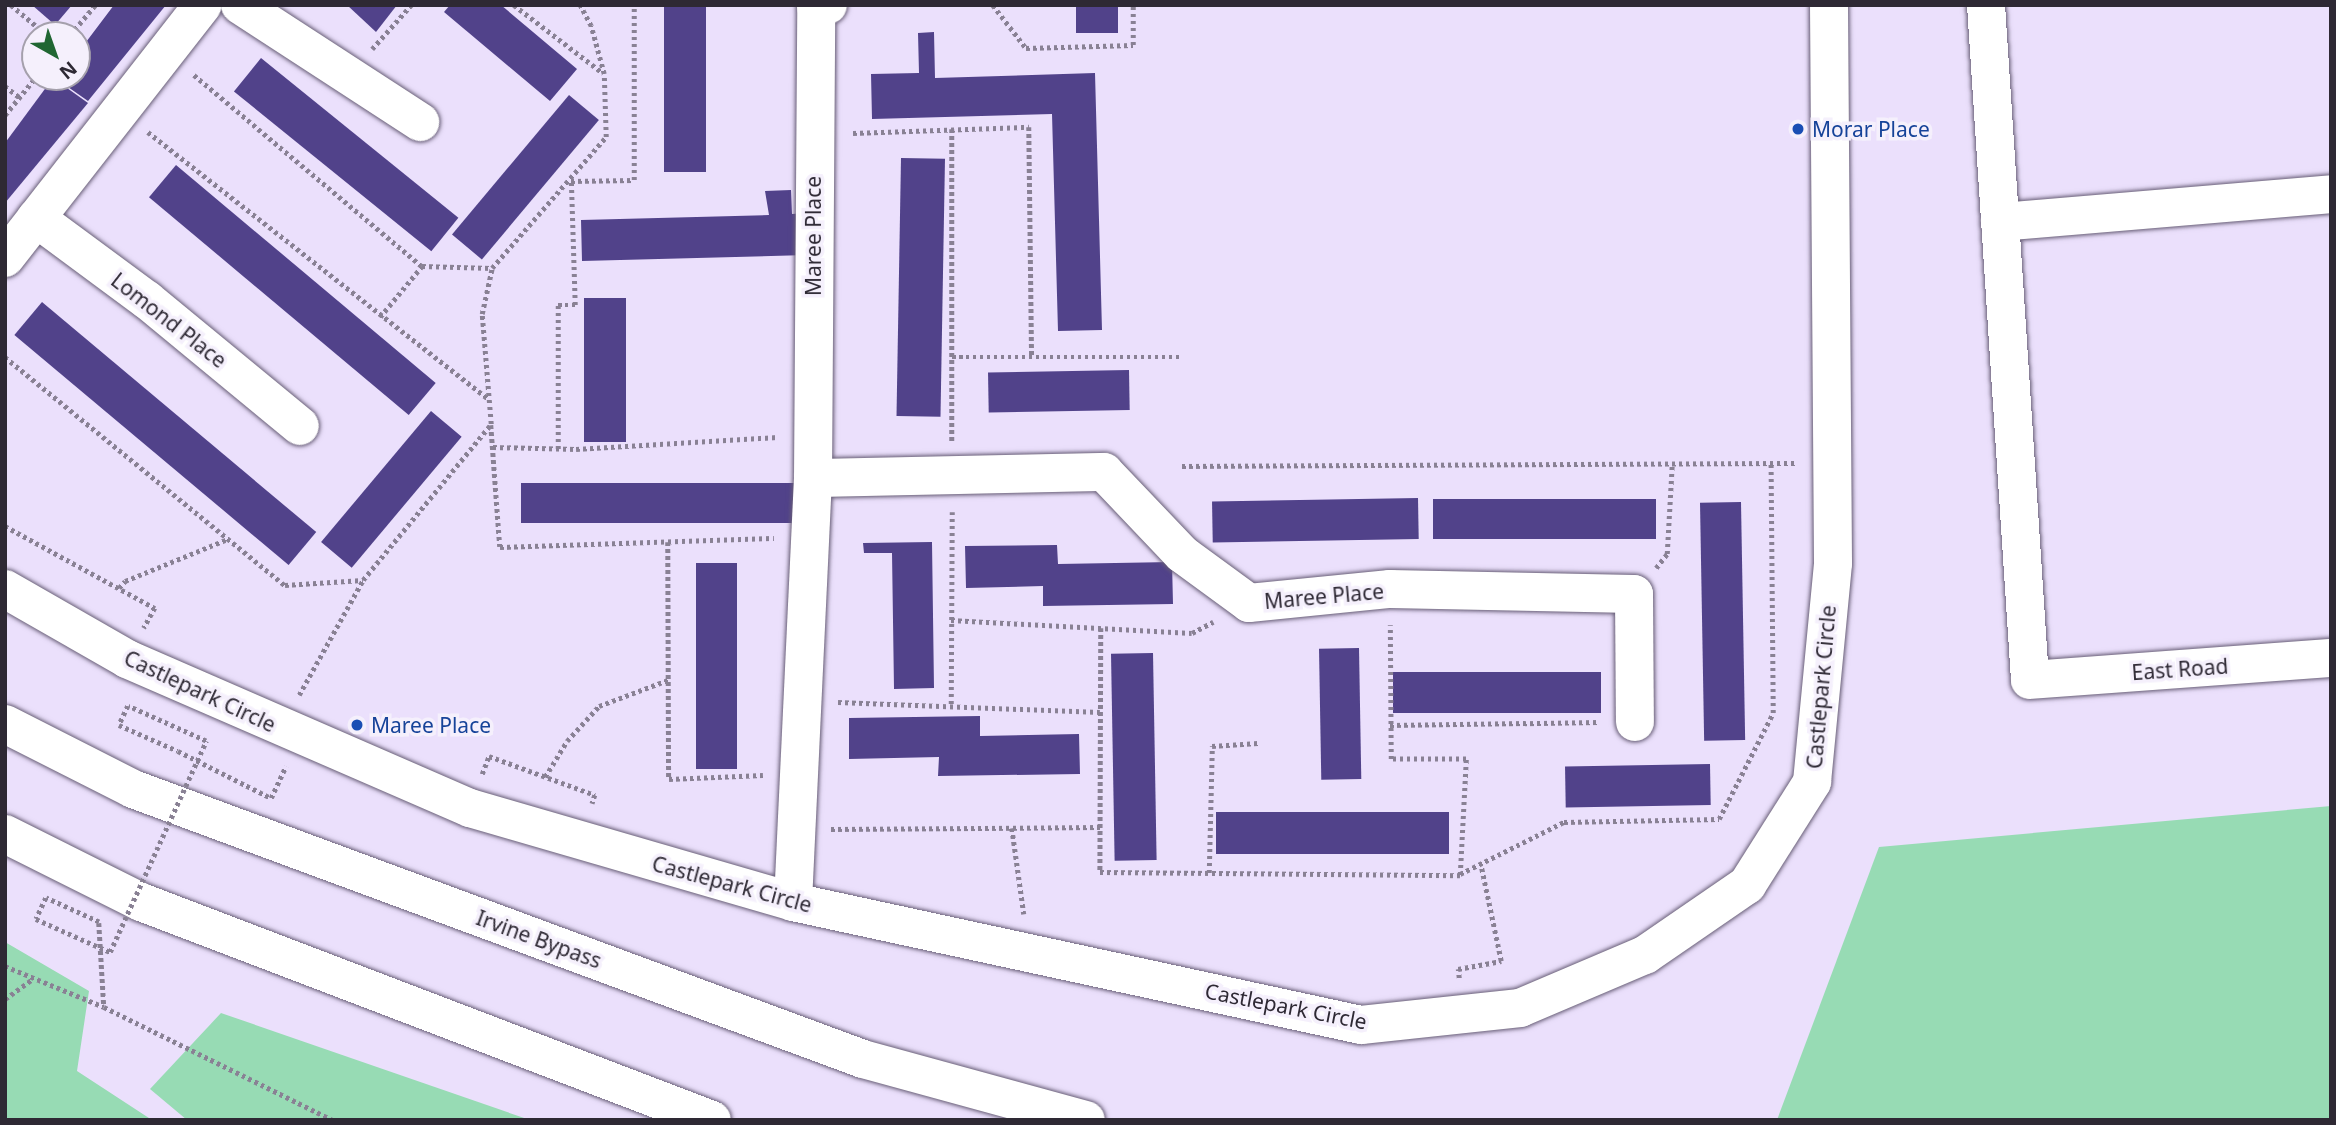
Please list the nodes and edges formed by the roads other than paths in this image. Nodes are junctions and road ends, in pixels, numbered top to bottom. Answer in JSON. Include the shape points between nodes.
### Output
{"nodes":[{"id":1,"x":203,"y":5,"type":"edge"},
{"id":2,"x":240,"y":5,"type":"edge"},
{"id":3,"x":828,"y":5,"type":"edge"},
{"id":4,"x":1829,"y":5,"type":"edge"},
{"id":5,"x":1986,"y":5,"type":"edge"},
{"id":6,"x":421,"y":122,"type":"dead end"},
{"id":7,"x":2331,"y":194,"type":"edge"},
{"id":8,"x":36,"y":218,"type":"junction"},
{"id":9,"x":2000,"y":222,"type":"junction"},
{"id":10,"x":5,"y":258,"type":"edge"},
{"id":11,"x":300,"y":426,"type":"dead end"},
{"id":12,"x":813,"y":478,"type":"junction"},
{"id":13,"x":5,"y":589,"type":"edge"},
{"id":14,"x":2331,"y":659,"type":"edge"},
{"id":15,"x":1635,"y":722,"type":"road end"},
{"id":16,"x":5,"y":724,"type":"edge"},
{"id":17,"x":5,"y":834,"type":"edge"},
{"id":18,"x":793,"y":902,"type":"junction"},
{"id":19,"x":712,"y":1120,"type":"edge"},
{"id":20,"x":1086,"y":1120,"type":"edge"}],
"edges":[{"from":1,"to":8,"type":"main road"},
{"from":2,"to":6,"type":"main road"},
{"from":3,"to":12,"type":"main road","name":"Maree Place","via":[[816,6]]},
{"from":4,"to":18,"type":"main road","name":"Castlepark Circle","via":[[1833,563],[1812,782],[1748,885],[1645,955],[1520,1008],[1361,1025]]},
{"from":5,"to":9,"type":"main road"},
{"from":7,"to":9,"type":"main road"},
{"from":8,"to":10,"type":"main road"},
{"from":8,"to":11,"type":"main road","name":"Lomond Place","via":[[147,300]]},
{"from":9,"to":14,"type":"main road","name":"East Road","via":[[2030,680]]},
{"from":12,"to":15,"type":"main road","name":"Maree Place","via":[[1104,472],[1182,554],[1249,603],[1390,589],[1634,594]]},
{"from":12,"to":18,"type":"main road","name":"Maree Place"},
{"from":13,"to":18,"type":"main road","name":"Castlepark Circle","via":[[127,659],[470,808]]},
{"from":16,"to":20,"type":"main road","name":"Irvine Bypass","via":[[133,789],[850,1054]]},
{"from":17,"to":19,"type":"main road","via":[[141,902]]}]}
